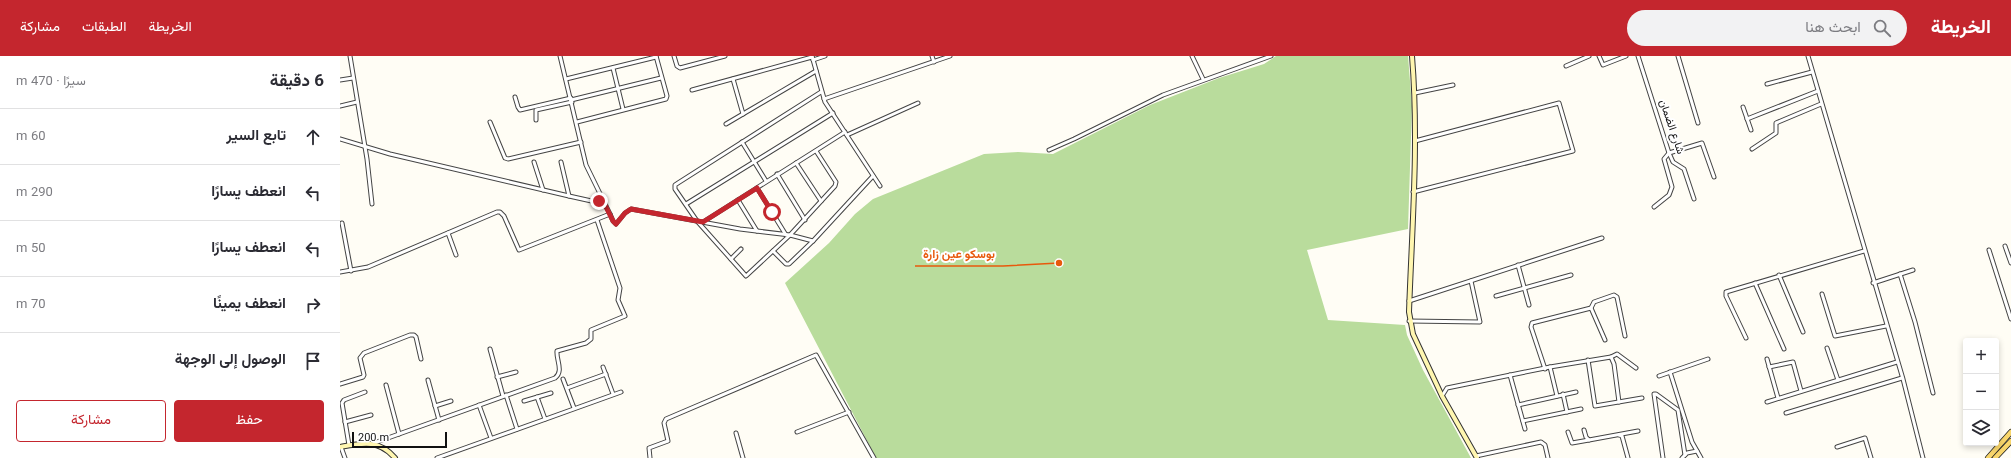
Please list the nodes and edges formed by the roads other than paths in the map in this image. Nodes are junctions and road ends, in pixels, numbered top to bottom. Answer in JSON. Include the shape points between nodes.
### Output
{"nodes":[{"id":1,"x":350,"y":56,"type":"edge"},
{"id":2,"x":560,"y":56,"type":"edge"},
{"id":3,"x":674,"y":56,"type":"edge"},
{"id":4,"x":725,"y":56,"type":"edge"},
{"id":5,"x":825,"y":56,"type":"edge"},
{"id":6,"x":932,"y":56,"type":"edge"},
{"id":7,"x":950,"y":56,"type":"edge"},
{"id":8,"x":1192,"y":56,"type":"edge"},
{"id":9,"x":1271,"y":56,"type":"edge"},
{"id":10,"x":1412,"y":56,"type":"edge"},
{"id":11,"x":1589,"y":56,"type":"edge"},
{"id":12,"x":1599,"y":56,"type":"edge"},
{"id":13,"x":1626,"y":56,"type":"edge"},
{"id":14,"x":1638,"y":56,"type":"edge"},
{"id":15,"x":1678,"y":56,"type":"edge"},
{"id":16,"x":1808,"y":56,"type":"edge"},
{"id":17,"x":656,"y":57,"type":"edge"},
{"id":18,"x":812,"y":58,"type":"edge"},
{"id":19,"x":934,"y":62,"type":"junction"},
{"id":20,"x":1566,"y":66,"type":"dead end"},
{"id":21,"x":613,"y":68,"type":"junction"},
{"id":22,"x":816,"y":70,"type":"junction"},
{"id":23,"x":1812,"y":72,"type":"junction"},
{"id":24,"x":353,"y":78,"type":"junction"},
{"id":25,"x":661,"y":78,"type":"junction"},
{"id":26,"x":566,"y":79,"type":"junction"},
{"id":27,"x":733,"y":79,"type":"junction"},
{"id":28,"x":1203,"y":79,"type":"junction"},
{"id":29,"x":340,"y":80,"type":"edge"},
{"id":30,"x":1767,"y":84,"type":"dead end"},
{"id":31,"x":1453,"y":85,"type":"dead end"},
{"id":32,"x":618,"y":89,"type":"junction"},
{"id":33,"x":692,"y":90,"type":"dead end"},
{"id":34,"x":1818,"y":91,"type":"junction"},
{"id":35,"x":821,"y":92,"type":"junction"},
{"id":36,"x":1415,"y":93,"type":"junction"},
{"id":37,"x":515,"y":97,"type":"dead end"},
{"id":38,"x":824,"y":99,"type":"junction"},
{"id":39,"x":571,"y":100,"type":"junction"},
{"id":40,"x":357,"y":102,"type":"junction"},
{"id":41,"x":918,"y":103,"type":"dead end"},
{"id":42,"x":1821,"y":104,"type":"junction"},
{"id":43,"x":340,"y":106,"type":"edge"},
{"id":44,"x":1743,"y":107,"type":"dead end"},
{"id":45,"x":623,"y":109,"type":"junction"},
{"id":46,"x":832,"y":113,"type":"junction"},
{"id":47,"x":743,"y":114,"type":"junction"},
{"id":48,"x":1747,"y":119,"type":"junction"},
{"id":49,"x":536,"y":120,"type":"dead end"},
{"id":50,"x":490,"y":122,"type":"dead end"},
{"id":51,"x":577,"y":122,"type":"junction"},
{"id":52,"x":1698,"y":123,"type":"dead end"},
{"id":53,"x":726,"y":124,"type":"dead end"},
{"id":54,"x":1751,"y":130,"type":"dead end"},
{"id":55,"x":846,"y":133,"type":"junction"},
{"id":56,"x":340,"y":139,"type":"edge"},
{"id":57,"x":1415,"y":141,"type":"junction"},
{"id":58,"x":581,"y":142,"type":"junction"},
{"id":59,"x":742,"y":142,"type":"junction"},
{"id":60,"x":365,"y":145,"type":"junction"},
{"id":61,"x":1752,"y":149,"type":"dead end"},
{"id":62,"x":816,"y":150,"type":"junction"},
{"id":63,"x":1048,"y":150,"type":"dead end"},
{"id":64,"x":1669,"y":153,"type":"junction"},
{"id":65,"x":534,"y":162,"type":"dead end"},
{"id":66,"x":561,"y":162,"type":"dead end"},
{"id":67,"x":754,"y":162,"type":"junction"},
{"id":68,"x":796,"y":163,"type":"junction"},
{"id":69,"x":777,"y":174,"type":"junction"},
{"id":70,"x":874,"y":176,"type":"junction"},
{"id":71,"x":1714,"y":178,"type":"dead end"},
{"id":72,"x":766,"y":181,"type":"junction"},
{"id":73,"x":880,"y":186,"type":"dead end"},
{"id":74,"x":757,"y":188,"type":"junction"},
{"id":75,"x":543,"y":190,"type":"junction"},
{"id":76,"x":1413,"y":192,"type":"junction"},
{"id":77,"x":569,"y":196,"type":"junction"},
{"id":78,"x":602,"y":199,"type":"junction"},
{"id":79,"x":1694,"y":199,"type":"dead end"},
{"id":80,"x":738,"y":200,"type":"junction"},
{"id":81,"x":821,"y":202,"type":"junction"},
{"id":82,"x":372,"y":204,"type":"dead end"},
{"id":83,"x":686,"y":204,"type":"junction"},
{"id":84,"x":1654,"y":207,"type":"dead end"},
{"id":85,"x":610,"y":214,"type":"junction"},
{"id":86,"x":597,"y":220,"type":"junction"},
{"id":87,"x":805,"y":220,"type":"junction"},
{"id":88,"x":697,"y":222,"type":"junction"},
{"id":89,"x":703,"y":222,"type":"junction"},
{"id":90,"x":342,"y":223,"type":"dead end"},
{"id":91,"x":757,"y":231,"type":"junction"},
{"id":92,"x":448,"y":233,"type":"junction"},
{"id":93,"x":788,"y":235,"type":"junction"},
{"id":94,"x":1602,"y":238,"type":"dead end"},
{"id":95,"x":813,"y":241,"type":"junction"},
{"id":96,"x":2005,"y":246,"type":"dead end"},
{"id":97,"x":741,"y":250,"type":"dead end"},
{"id":98,"x":1864,"y":250,"type":"junction"},
{"id":99,"x":1989,"y":250,"type":"dead end"},
{"id":100,"x":773,"y":251,"type":"junction"},
{"id":101,"x":456,"y":255,"type":"dead end"},
{"id":102,"x":731,"y":259,"type":"junction"},
{"id":103,"x":2011,"y":263,"type":"edge"},
{"id":104,"x":1518,"y":265,"type":"junction"},
{"id":105,"x":1913,"y":270,"type":"dead end"},
{"id":106,"x":351,"y":271,"type":"junction"},
{"id":107,"x":340,"y":272,"type":"edge"},
{"id":108,"x":1900,"y":274,"type":"junction"},
{"id":109,"x":1571,"y":275,"type":"dead end"},
{"id":110,"x":1779,"y":275,"type":"junction"},
{"id":111,"x":1471,"y":281,"type":"junction"},
{"id":112,"x":1755,"y":282,"type":"junction"},
{"id":113,"x":1873,"y":282,"type":"junction"},
{"id":114,"x":1524,"y":288,"type":"junction"},
{"id":115,"x":1822,"y":294,"type":"dead end"},
{"id":116,"x":1496,"y":296,"type":"dead end"},
{"id":117,"x":1409,"y":301,"type":"junction"},
{"id":118,"x":1529,"y":305,"type":"dead end"},
{"id":119,"x":1591,"y":308,"type":"junction"},
{"id":120,"x":2011,"y":319,"type":"edge"},
{"id":121,"x":1409,"y":321,"type":"junction"},
{"id":122,"x":1886,"y":326,"type":"junction"},
{"id":123,"x":1803,"y":332,"type":"dead end"},
{"id":124,"x":1625,"y":336,"type":"dead end"},
{"id":125,"x":1746,"y":338,"type":"dead end"},
{"id":126,"x":1605,"y":340,"type":"dead end"},
{"id":127,"x":1827,"y":348,"type":"dead end"},
{"id":128,"x":490,"y":349,"type":"dead end"},
{"id":129,"x":1784,"y":349,"type":"dead end"},
{"id":130,"x":1611,"y":357,"type":"junction"},
{"id":131,"x":421,"y":359,"type":"dead end"},
{"id":132,"x":1708,"y":359,"type":"dead end"},
{"id":133,"x":1767,"y":359,"type":"dead end"},
{"id":134,"x":1588,"y":360,"type":"junction"},
{"id":135,"x":1897,"y":362,"type":"junction"},
{"id":136,"x":603,"y":367,"type":"dead end"},
{"id":137,"x":1550,"y":367,"type":"junction"},
{"id":138,"x":1770,"y":367,"type":"junction"},
{"id":139,"x":1545,"y":368,"type":"junction"},
{"id":140,"x":1636,"y":368,"type":"dead end"},
{"id":141,"x":516,"y":372,"type":"dead end"},
{"id":142,"x":1670,"y":372,"type":"junction"},
{"id":143,"x":606,"y":374,"type":"junction"},
{"id":144,"x":1510,"y":375,"type":"junction"},
{"id":145,"x":1658,"y":376,"type":"dead end"},
{"id":146,"x":497,"y":377,"type":"junction"},
{"id":147,"x":1902,"y":378,"type":"junction"},
{"id":148,"x":564,"y":379,"type":"dead end"},
{"id":149,"x":428,"y":380,"type":"dead end"},
{"id":150,"x":1838,"y":380,"type":"junction"},
{"id":151,"x":340,"y":384,"type":"edge"},
{"id":152,"x":386,"y":385,"type":"dead end"},
{"id":153,"x":567,"y":388,"type":"junction"},
{"id":154,"x":1801,"y":391,"type":"junction"},
{"id":155,"x":365,"y":392,"type":"dead end"},
{"id":156,"x":551,"y":392,"type":"dead end"},
{"id":157,"x":621,"y":392,"type":"dead end"},
{"id":158,"x":1576,"y":392,"type":"dead end"},
{"id":159,"x":1933,"y":393,"type":"dead end"},
{"id":160,"x":613,"y":394,"type":"junction"},
{"id":161,"x":1563,"y":394,"type":"junction"},
{"id":162,"x":504,"y":396,"type":"junction"},
{"id":163,"x":1442,"y":396,"type":"junction"},
{"id":164,"x":1557,"y":396,"type":"junction"},
{"id":165,"x":537,"y":397,"type":"junction"},
{"id":166,"x":1642,"y":398,"type":"dead end"},
{"id":167,"x":1778,"y":398,"type":"junction"},
{"id":168,"x":451,"y":401,"type":"dead end"},
{"id":169,"x":524,"y":401,"type":"dead end"},
{"id":170,"x":1619,"y":402,"type":"junction"},
{"id":171,"x":1767,"y":402,"type":"dead end"},
{"id":172,"x":1518,"y":404,"type":"junction"},
{"id":173,"x":479,"y":405,"type":"junction"},
{"id":174,"x":435,"y":406,"type":"junction"},
{"id":175,"x":574,"y":408,"type":"junction"},
{"id":176,"x":1581,"y":409,"type":"dead end"},
{"id":177,"x":849,"y":412,"type":"junction"},
{"id":178,"x":1567,"y":412,"type":"junction"},
{"id":179,"x":1786,"y":413,"type":"dead end"},
{"id":180,"x":372,"y":415,"type":"dead end"},
{"id":181,"x":545,"y":419,"type":"junction"},
{"id":182,"x":439,"y":420,"type":"junction"},
{"id":183,"x":1523,"y":421,"type":"junction"},
{"id":184,"x":345,"y":422,"type":"junction"},
{"id":185,"x":517,"y":429,"type":"junction"},
{"id":186,"x":1525,"y":429,"type":"dead end"},
{"id":187,"x":1584,"y":430,"type":"dead end"},
{"id":188,"x":1638,"y":431,"type":"dead end"},
{"id":189,"x":797,"y":432,"type":"dead end"},
{"id":190,"x":1568,"y":432,"type":"dead end"},
{"id":191,"x":2011,"y":432,"type":"edge"},
{"id":192,"x":736,"y":433,"type":"dead end"},
{"id":193,"x":399,"y":434,"type":"junction"},
{"id":194,"x":1618,"y":435,"type":"junction"},
{"id":195,"x":491,"y":438,"type":"junction"},
{"id":196,"x":1589,"y":440,"type":"junction"},
{"id":197,"x":2011,"y":440,"type":"edge"},
{"id":198,"x":374,"y":443,"type":"junction"},
{"id":199,"x":349,"y":445,"type":"junction"},
{"id":200,"x":341,"y":447,"type":"edge"},
{"id":201,"x":1837,"y":447,"type":"dead end"},
{"id":202,"x":1696,"y":451,"type":"junction"},
{"id":203,"x":1477,"y":457,"type":"edge"},
{"id":204,"x":1684,"y":457,"type":"edge"},
{"id":205,"x":344,"y":458,"type":"edge"},
{"id":206,"x":395,"y":458,"type":"edge"},
{"id":207,"x":437,"y":458,"type":"edge"},
{"id":208,"x":650,"y":458,"type":"edge"},
{"id":209,"x":743,"y":458,"type":"edge"},
{"id":210,"x":874,"y":458,"type":"edge"},
{"id":211,"x":1548,"y":458,"type":"edge"},
{"id":212,"x":1628,"y":458,"type":"edge"},
{"id":213,"x":1663,"y":458,"type":"edge"},
{"id":214,"x":1701,"y":458,"type":"edge"},
{"id":215,"x":1871,"y":458,"type":"edge"},
{"id":216,"x":1923,"y":458,"type":"edge"},
{"id":217,"x":1988,"y":458,"type":"edge"},
{"id":218,"x":1995,"y":458,"type":"edge"}],
"edges":[{"from":1,"to":24,"type":"street"},
{"from":2,"to":26,"type":"street"},
{"from":3,"to":4,"type":"street","via":[[680,68]]},
{"from":5,"to":18,"type":"street"},
{"from":6,"to":19,"type":"street"},
{"from":7,"to":19,"type":"street"},
{"from":8,"to":28,"type":"street"},
{"from":9,"to":28,"type":"street"},
{"from":10,"to":36,"type":"main road"},
{"from":11,"to":20,"type":"street"},
{"from":12,"to":13,"type":"street","via":[[1603,65]]},
{"from":14,"to":64,"type":"street","name":"شارع الضمان"},
{"from":15,"to":52,"type":"street"},
{"from":16,"to":23,"type":"street"},
{"from":17,"to":21,"type":"street"},
{"from":17,"to":25,"type":"street"},
{"from":18,"to":22,"type":"street"},
{"from":18,"to":27,"type":"street"},
{"from":19,"to":38,"type":"street"},
{"from":21,"to":26,"type":"street"},
{"from":21,"to":32,"type":"street"},
{"from":22,"to":35,"type":"street"},
{"from":22,"to":47,"type":"street"},
{"from":23,"to":30,"type":"street"},
{"from":23,"to":34,"type":"street"},
{"from":24,"to":29,"type":"street"},
{"from":24,"to":40,"type":"street"},
{"from":25,"to":32,"type":"street"},
{"from":25,"to":45,"type":"street","via":[[666,99]]},
{"from":26,"to":39,"type":"street"},
{"from":27,"to":33,"type":"street"},
{"from":27,"to":47,"type":"street"},
{"from":28,"to":63,"type":"street"},
{"from":31,"to":36,"type":"street"},
{"from":32,"to":39,"type":"street"},
{"from":32,"to":45,"type":"street"},
{"from":34,"to":42,"type":"street"},
{"from":34,"to":48,"type":"street"},
{"from":35,"to":38,"type":"street"},
{"from":35,"to":59,"type":"street"},
{"from":36,"to":57,"type":"main road"},
{"from":37,"to":39,"type":"street","via":[[520,110]]},
{"from":38,"to":46,"type":"street"},
{"from":39,"to":49,"type":"street","via":[[536,110]]},
{"from":39,"to":51,"type":"street"},
{"from":40,"to":43,"type":"street"},
{"from":40,"to":60,"type":"street"},
{"from":41,"to":55,"type":"street"},
{"from":42,"to":61,"type":"street","via":[[1776,123],[1776,133]]},
{"from":42,"to":98,"type":"street"},
{"from":44,"to":48,"type":"street"},
{"from":45,"to":51,"type":"street"},
{"from":46,"to":55,"type":"street"},
{"from":46,"to":67,"type":"street"},
{"from":47,"to":53,"type":"street"},
{"from":48,"to":54,"type":"street"},
{"from":50,"to":58,"type":"street","via":[[504,158],[508,160]]},
{"from":51,"to":58,"type":"street"},
{"from":55,"to":62,"type":"street"},
{"from":55,"to":70,"type":"street"},
{"from":56,"to":60,"type":"street"},
{"from":57,"to":76,"type":"main road"},
{"from":57,"to":76,"type":"street","via":[[1559,103],[1573,150]]},
{"from":58,"to":78,"type":"street","via":[[588,170]]},
{"from":59,"to":67,"type":"street"},
{"from":59,"to":83,"type":"street","via":[[676,184],[675,189]]},
{"from":60,"to":75,"type":"street","via":[[388,154]]},
{"from":60,"to":82,"type":"street"},
{"from":62,"to":68,"type":"street"},
{"from":62,"to":81,"type":"street","via":[[836,184]]},
{"from":64,"to":71,"type":"street","via":[[1702,143]]},
{"from":64,"to":79,"type":"street","name":"شارع الضمان","via":[[1673,162],[1684,169]]},
{"from":64,"to":84,"type":"street","via":[[1664,159],[1672,187],[1671,192]]},
{"from":65,"to":75,"type":"street"},
{"from":66,"to":77,"type":"street"},
{"from":67,"to":72,"type":"street"},
{"from":67,"to":83,"type":"street"},
{"from":68,"to":69,"type":"street"},
{"from":68,"to":81,"type":"street"},
{"from":69,"to":72,"type":"street"},
{"from":69,"to":87,"type":"street"},
{"from":70,"to":73,"type":"street"},
{"from":70,"to":95,"type":"street"},
{"from":72,"to":74,"type":"street"},
{"from":74,"to":80,"type":"street"},
{"from":74,"to":93,"type":"street"},
{"from":75,"to":77,"type":"street"},
{"from":76,"to":117,"type":"main road"},
{"from":77,"to":78,"type":"street","via":[[596,202]]},
{"from":78,"to":85,"type":"street"},
{"from":80,"to":89,"type":"street"},
{"from":80,"to":91,"type":"street"},
{"from":81,"to":87,"type":"street"},
{"from":83,"to":88,"type":"street"},
{"from":85,"to":86,"type":"street"},
{"from":85,"to":88,"type":"street","via":[[616,224],[631,209]]},
{"from":86,"to":92,"type":"street","via":[[519,250],[507,220],[500,212]]},
{"from":86,"to":162,"type":"street","via":[[620,288],[618,300],[625,316],[592,330],[590,341],[557,351],[560,370],[555,378]]},
{"from":87,"to":93,"type":"street"},
{"from":88,"to":89,"type":"street"},
{"from":88,"to":102,"type":"street"},
{"from":89,"to":91,"type":"street"},
{"from":90,"to":106,"type":"street"},
{"from":91,"to":93,"type":"street"},
{"from":92,"to":101,"type":"street"},
{"from":92,"to":106,"type":"street","via":[[368,267]]},
{"from":93,"to":95,"type":"street"},
{"from":93,"to":100,"type":"street"},
{"from":94,"to":104,"type":"street"},
{"from":95,"to":100,"type":"street","via":[[788,264]]},
{"from":96,"to":103,"type":"street"},
{"from":97,"to":102,"type":"street"},
{"from":98,"to":110,"type":"street"},
{"from":98,"to":113,"type":"street"},
{"from":99,"to":120,"type":"street"},
{"from":100,"to":102,"type":"street","via":[[746,276]]},
{"from":104,"to":111,"type":"street"},
{"from":104,"to":114,"type":"street"},
{"from":105,"to":108,"type":"street"},
{"from":106,"to":107,"type":"street"},
{"from":108,"to":113,"type":"street"},
{"from":108,"to":159,"type":"street"},
{"from":109,"to":114,"type":"street"},
{"from":110,"to":112,"type":"street"},
{"from":110,"to":123,"type":"street"},
{"from":111,"to":117,"type":"street"},
{"from":111,"to":121,"type":"street","via":[[1480,322]]},
{"from":112,"to":125,"type":"street","via":[[1725,293]]},
{"from":112,"to":129,"type":"street"},
{"from":113,"to":122,"type":"street"},
{"from":114,"to":116,"type":"street"},
{"from":114,"to":118,"type":"street"},
{"from":115,"to":122,"type":"street","via":[[1835,336]]},
{"from":117,"to":121,"type":"main road"},
{"from":119,"to":124,"type":"street","via":[[1594,302],[1616,295]]},
{"from":119,"to":126,"type":"street"},
{"from":119,"to":139,"type":"street","via":[[1532,323],[1531,327]]},
{"from":121,"to":163,"type":"main road"},
{"from":122,"to":135,"type":"street"},
{"from":127,"to":150,"type":"street"},
{"from":128,"to":146,"type":"street"},
{"from":130,"to":134,"type":"street"},
{"from":130,"to":140,"type":"street","via":[[1617,354]]},
{"from":130,"to":170,"type":"street"},
{"from":131,"to":151,"type":"street","via":[[416,337],[410,335],[364,353],[360,358],[363,377]]},
{"from":132,"to":142,"type":"street"},
{"from":133,"to":138,"type":"street"},
{"from":134,"to":137,"type":"street"},
{"from":134,"to":170,"type":"street","via":[[1595,406]]},
{"from":135,"to":147,"type":"street"},
{"from":135,"to":150,"type":"street"},
{"from":136,"to":143,"type":"street"},
{"from":137,"to":139,"type":"street"},
{"from":137,"to":164,"type":"street"},
{"from":138,"to":154,"type":"street","via":[[1793,362]]},
{"from":138,"to":167,"type":"street"},
{"from":139,"to":144,"type":"street"},
{"from":141,"to":146,"type":"street"},
{"from":142,"to":145,"type":"street"},
{"from":142,"to":202,"type":"street"},
{"from":143,"to":153,"type":"street"},
{"from":143,"to":160,"type":"street"},
{"from":144,"to":163,"type":"street","via":[[1447,388]]},
{"from":144,"to":172,"type":"street"},
{"from":146,"to":162,"type":"street"},
{"from":147,"to":179,"type":"street"},
{"from":147,"to":216,"type":"street"},
{"from":148,"to":153,"type":"street"},
{"from":149,"to":174,"type":"street"},
{"from":150,"to":154,"type":"street"},
{"from":152,"to":193,"type":"street"},
{"from":153,"to":175,"type":"street"},
{"from":154,"to":167,"type":"street"},
{"from":155,"to":184,"type":"street","via":[[342,402]]},
{"from":156,"to":165,"type":"street"},
{"from":157,"to":160,"type":"street"},
{"from":158,"to":161,"type":"street"},
{"from":160,"to":175,"type":"street"},
{"from":161,"to":164,"type":"street"},
{"from":161,"to":178,"type":"street"},
{"from":162,"to":173,"type":"street"},
{"from":162,"to":185,"type":"street"},
{"from":163,"to":203,"type":"main road"},
{"from":164,"to":172,"type":"street"},
{"from":165,"to":169,"type":"street"},
{"from":165,"to":181,"type":"street"},
{"from":166,"to":170,"type":"street"},
{"from":167,"to":171,"type":"street"},
{"from":168,"to":174,"type":"street"},
{"from":172,"to":183,"type":"street"},
{"from":173,"to":182,"type":"street"},
{"from":173,"to":195,"type":"street"},
{"from":174,"to":182,"type":"street"},
{"from":175,"to":181,"type":"street"},
{"from":176,"to":178,"type":"street"},
{"from":177,"to":189,"type":"street"},
{"from":177,"to":208,"type":"street","via":[[819,357],[814,355],[666,419],[664,423],[668,441],[649,448]]},
{"from":177,"to":210,"type":"street"},
{"from":178,"to":183,"type":"street"},
{"from":180,"to":184,"type":"street"},
{"from":181,"to":185,"type":"street"},
{"from":182,"to":193,"type":"street"},
{"from":183,"to":186,"type":"street"},
{"from":184,"to":199,"type":"street"},
{"from":185,"to":195,"type":"street"},
{"from":187,"to":196,"type":"street"},
{"from":188,"to":194,"type":"street"},
{"from":190,"to":196,"type":"street","via":[[1572,443]]},
{"from":191,"to":217,"type":"main road"},
{"from":192,"to":209,"type":"street"},
{"from":193,"to":198,"type":"street"},
{"from":194,"to":196,"type":"street"},
{"from":194,"to":212,"type":"street","via":[[1622,436]]},
{"from":195,"to":207,"type":"street"},
{"from":197,"to":218,"type":"main road"},
{"from":198,"to":199,"type":"main road"},
{"from":198,"to":206,"type":"main road"},
{"from":199,"to":200,"type":"main road"},
{"from":200,"to":205,"type":"street"},
{"from":201,"to":215,"type":"street","via":[[1865,438]]},
{"from":202,"to":204,"type":"street"},
{"from":202,"to":214,"type":"street"},
{"from":203,"to":211,"type":"street","via":[[1541,442],[1545,445]]},
{"from":204,"to":213,"type":"street","via":[[1678,410],[1654,394]]}]}
